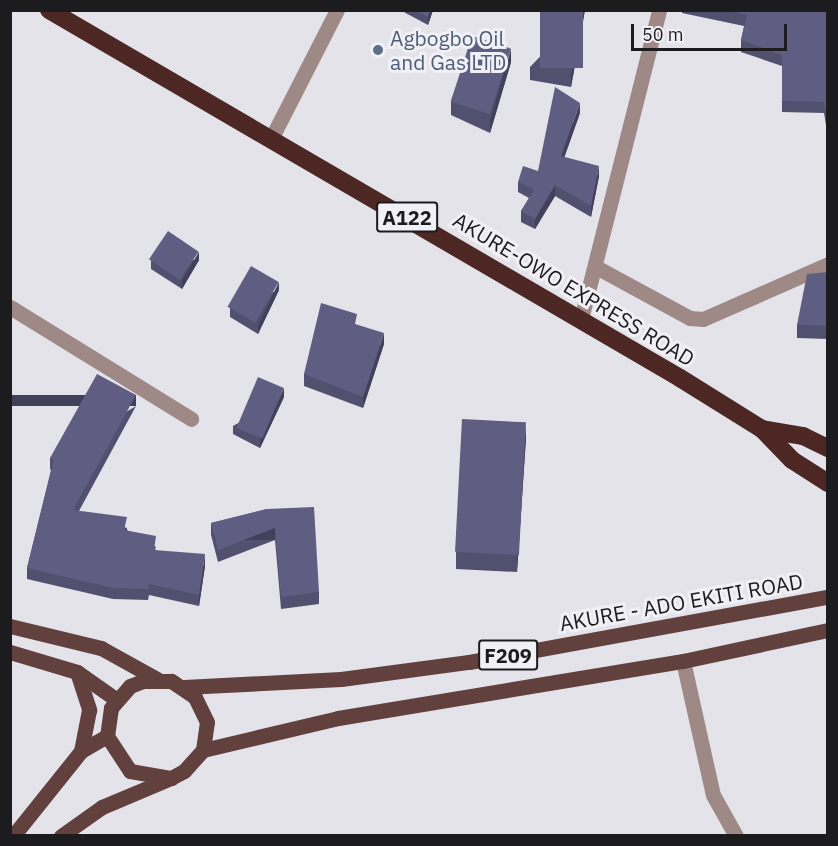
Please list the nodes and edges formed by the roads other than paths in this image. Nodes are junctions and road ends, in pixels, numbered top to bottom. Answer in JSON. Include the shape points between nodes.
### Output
{"nodes":[{"id":1,"x":49,"y":10,"type":"edge"},
{"id":2,"x":337,"y":10,"type":"edge"},
{"id":3,"x":659,"y":10,"type":"edge"},
{"id":4,"x":272,"y":137,"type":"junction"},
{"id":5,"x":828,"y":264,"type":"edge"},
{"id":6,"x":596,"y":267,"type":"junction"},
{"id":7,"x":10,"y":307,"type":"edge"},
{"id":8,"x":581,"y":319,"type":"junction"},
{"id":9,"x":191,"y":419,"type":"dead end"},
{"id":10,"x":762,"y":429,"type":"junction"},
{"id":11,"x":828,"y":448,"type":"edge"},
{"id":12,"x":828,"y":483,"type":"edge"},
{"id":13,"x":828,"y":597,"type":"edge"},
{"id":14,"x":10,"y":626,"type":"edge"},
{"id":15,"x":828,"y":630,"type":"edge"},
{"id":16,"x":10,"y":652,"type":"edge"},
{"id":17,"x":683,"y":661,"type":"junction"},
{"id":18,"x":77,"y":672,"type":"junction"},
{"id":19,"x":157,"y":679,"type":"junction"},
{"id":20,"x":184,"y":687,"type":"junction"},
{"id":21,"x":117,"y":700,"type":"junction"},
{"id":22,"x":107,"y":736,"type":"junction"},
{"id":23,"x":203,"y":750,"type":"junction"},
{"id":24,"x":81,"y":751,"type":"junction"},
{"id":25,"x":171,"y":778,"type":"junction"},
{"id":26,"x":13,"y":836,"type":"edge"},
{"id":27,"x":61,"y":836,"type":"edge"},
{"id":28,"x":736,"y":836,"type":"edge"}],
"edges":[{"from":1,"to":4,"type":"highway","name":"AKURE-OWO EXPRESS ROAD","number":"A122"},
{"from":2,"to":4,"type":"street"},
{"from":3,"to":6,"type":"street"},
{"from":4,"to":8,"type":"highway","name":"AKURE-OWO EXPRESS ROAD","number":"A122"},
{"from":5,"to":6,"type":"street","via":[[704,319],[690,318]]},
{"from":6,"to":8,"type":"street"},
{"from":7,"to":9,"type":"street"},
{"from":8,"to":10,"type":"highway","name":"AKURE-OWO EXPRESS ROAD","number":"A122"},
{"from":10,"to":11,"type":"highway","name":"AKURE-OWO EXPRESS ROAD","number":"A122","via":[[803,436]]},
{"from":10,"to":12,"type":"highway","name":"AKURE-OWO EXPRESS ROAD","number":"A122","via":[[792,460]]},
{"from":13,"to":20,"type":"main road","name":"AKURE - ADO EKITI ROAD","number":"F209","via":[[469,662],[341,679]]},
{"from":14,"to":19,"type":"main road","via":[[101,648]]},
{"from":15,"to":17,"type":"main road","number":"F209"},
{"from":16,"to":18,"type":"main road"},
{"from":17,"to":23,"type":"main road","number":"F209","via":[[338,718]]},
{"from":17,"to":28,"type":"street","via":[[713,795]]},
{"from":18,"to":21,"type":"main road"},
{"from":18,"to":24,"type":"main road","via":[[89,710]]},
{"from":19,"to":20,"type":"main road"},
{"from":19,"to":21,"type":"main road","via":[[130,686]]},
{"from":20,"to":23,"type":"main road","via":[[203,709]]},
{"from":21,"to":22,"type":"main road"},
{"from":22,"to":24,"type":"main road"},
{"from":22,"to":25,"type":"main road","via":[[130,771]]},
{"from":23,"to":25,"type":"main road"},
{"from":24,"to":26,"type":"main road"},
{"from":25,"to":27,"type":"main road","via":[[102,807]]}]}
